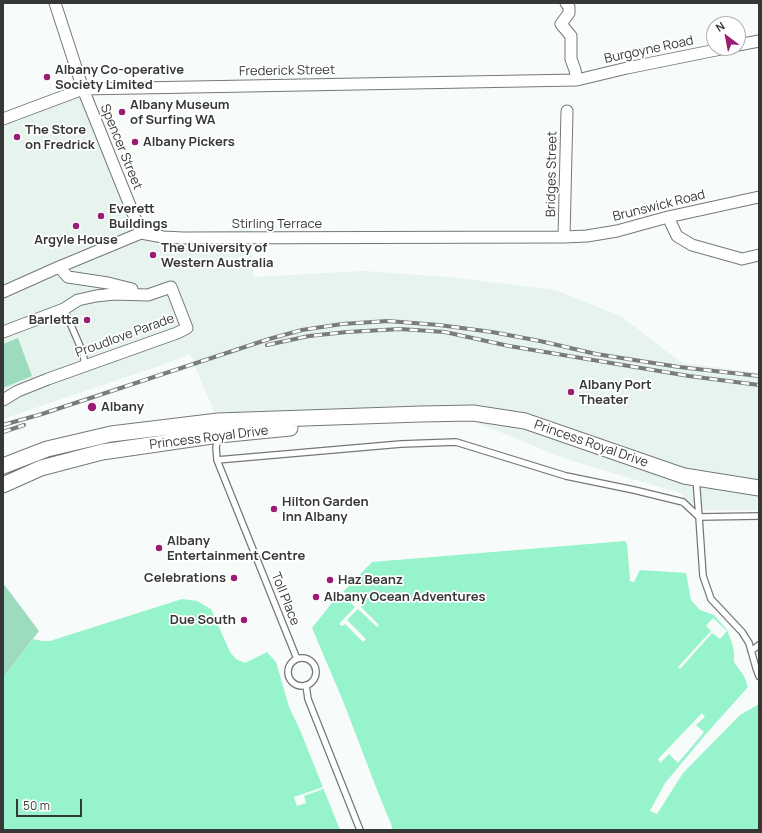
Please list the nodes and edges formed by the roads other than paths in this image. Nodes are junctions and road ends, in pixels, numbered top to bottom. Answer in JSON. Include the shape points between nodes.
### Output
{"nodes":[{"id":1,"x":54,"y":3,"type":"edge"},
{"id":2,"x":566,"y":3,"type":"edge"},
{"id":3,"x":759,"y":41,"type":"edge"},
{"id":4,"x":746,"y":44,"type":"edge"},
{"id":5,"x":706,"y":52,"type":"edge"},
{"id":6,"x":577,"y":80,"type":"junction"},
{"id":7,"x":83,"y":89,"type":"junction"},
{"id":8,"x":567,"y":111,"type":"dead end"},
{"id":9,"x":3,"y":119,"type":"edge"},
{"id":10,"x":759,"y":196,"type":"edge"},
{"id":11,"x":668,"y":217,"type":"junction"},
{"id":12,"x":141,"y":233,"type":"junction"},
{"id":13,"x":564,"y":237,"type":"junction"},
{"id":14,"x":759,"y":255,"type":"edge"},
{"id":15,"x":59,"y":267,"type":"junction"},
{"id":16,"x":3,"y":292,"type":"edge"},
{"id":17,"x":148,"y":295,"type":"junction"},
{"id":18,"x":64,"y":309,"type":"junction"},
{"id":19,"x":3,"y":332,"type":"edge"},
{"id":20,"x":83,"y":366,"type":"junction"},
{"id":21,"x":3,"y":400,"type":"edge"},
{"id":22,"x":219,"y":428,"type":"junction"},
{"id":23,"x":217,"y":460,"type":"junction"},
{"id":24,"x":3,"y":466,"type":"edge"},
{"id":25,"x":696,"y":478,"type":"junction"},
{"id":26,"x":3,"y":485,"type":"edge"},
{"id":27,"x":759,"y":488,"type":"edge"},
{"id":28,"x":759,"y":516,"type":"edge"},
{"id":29,"x":699,"y":517,"type":"junction"},
{"id":30,"x":759,"y":645,"type":"edge"},
{"id":31,"x":751,"y":651,"type":"junction"},
{"id":32,"x":297,"y":659,"type":"junction"},
{"id":33,"x":759,"y":676,"type":"edge"},
{"id":34,"x":306,"y":685,"type":"junction"},
{"id":35,"x":360,"y":830,"type":"edge"}],
"edges":[{"from":1,"to":7,"type":"street","name":"Spencer Street"},
{"from":2,"to":6,"type":"street","via":[[569,13],[561,24],[571,36],[571,59]]},
{"from":3,"to":4,"type":"street"},
{"from":5,"to":6,"type":"street","name":"Burgoyne Road"},
{"from":6,"to":7,"type":"street","name":"Frederick Street"},
{"from":7,"to":9,"type":"street","name":"Frederick Street"},
{"from":7,"to":12,"type":"street","name":"Spencer Street"},
{"from":8,"to":13,"type":"street","name":"Bridges Street"},
{"from":10,"to":11,"type":"street","name":"Brunswick Road"},
{"from":11,"to":13,"type":"street","name":"Brunswick Road","via":[[587,236]]},
{"from":11,"to":14,"type":"street","via":[[677,236],[692,245],[742,259]]},
{"from":12,"to":13,"type":"street","name":"Stirling Terrace","via":[[183,238]]},
{"from":12,"to":15,"type":"street"},
{"from":15,"to":16,"type":"street"},
{"from":15,"to":17,"type":"street","via":[[68,277],[108,283]]},
{"from":17,"to":18,"type":"street","name":"Proudlove Parade","via":[[96,296],[78,300]]},
{"from":17,"to":20,"type":"street","name":"Proudlove Parade","via":[[171,286],[186,328]]},
{"from":18,"to":19,"type":"street","name":"Proudlove Parade"},
{"from":18,"to":20,"type":"lane","via":[[82,352]]},
{"from":20,"to":21,"type":"street","name":"Proudlove Parade","via":[[25,388]]},
{"from":22,"to":23,"type":"lane","name":"Toll Place"},
{"from":22,"to":24,"type":"main road","name":"Princess Royal Drive","via":[[111,434],[47,448]]},
{"from":22,"to":25,"type":"main road","name":"Princess Royal Drive","via":[[421,414],[473,413],[525,421]]},
{"from":22,"to":26,"type":"main road","name":"Princess Royal Drive","via":[[102,452],[41,468]]},
{"from":23,"to":29,"type":"lane","via":[[401,444],[456,442],[566,476],[683,502]]},
{"from":23,"to":32,"type":"lane","name":"Toll Place"},
{"from":25,"to":27,"type":"main road","name":"Princess Royal Drive"},
{"from":25,"to":29,"type":"lane"},
{"from":28,"to":29,"type":"lane"},
{"from":29,"to":31,"type":"lane","via":[[703,576],[711,599],[742,632]]},
{"from":30,"to":31,"type":"lane"},
{"from":31,"to":33,"type":"lane"},
{"from":32,"to":34,"type":"lane","via":[[290,665],[289,677],[298,685]]},
{"from":32,"to":34,"type":"lane","via":[[306,659],[314,665],[314,679]]},
{"from":34,"to":35,"type":"lane","via":[[308,699]]}]}
